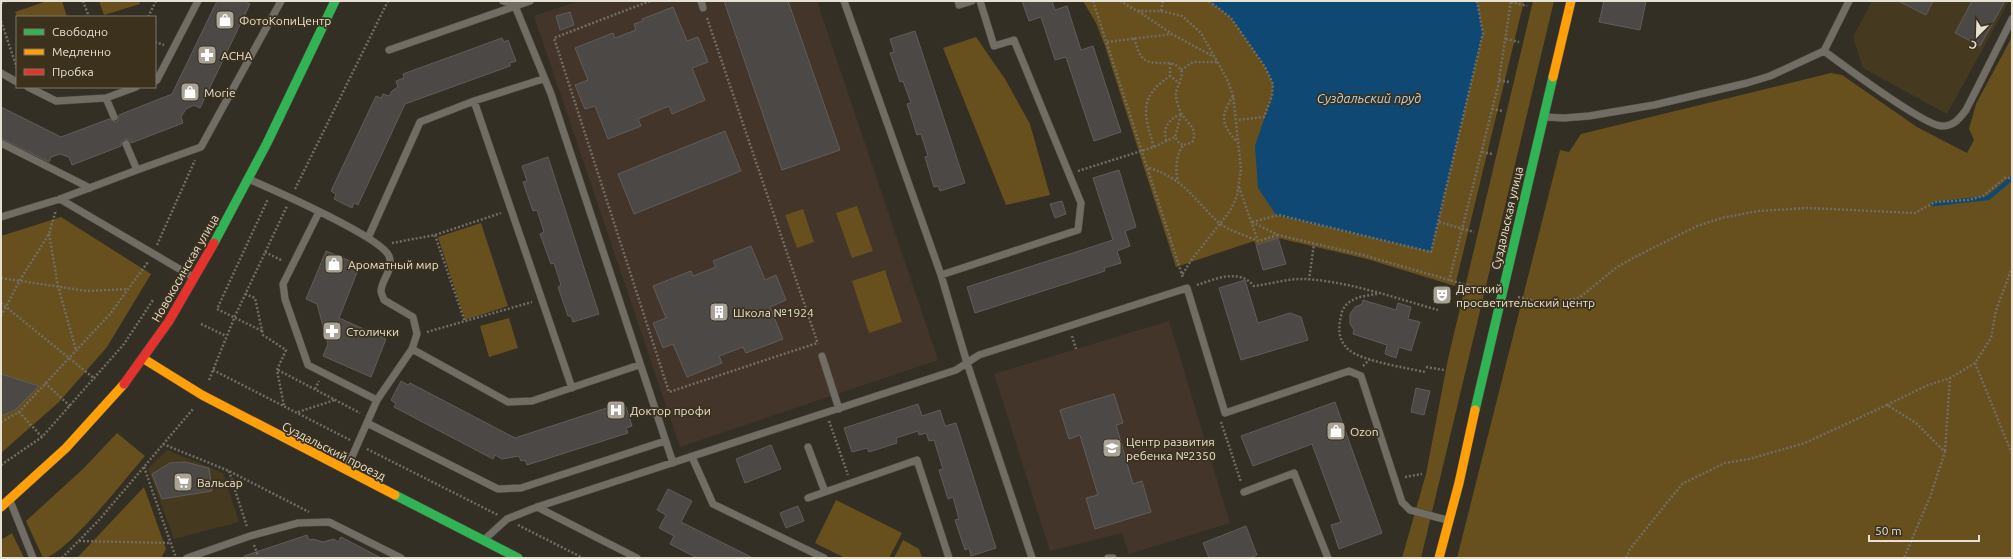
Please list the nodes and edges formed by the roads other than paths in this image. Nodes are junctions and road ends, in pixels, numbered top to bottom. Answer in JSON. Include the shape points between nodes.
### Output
{"nodes":[{"id":1,"x":198,"y":1,"type":"edge"},
{"id":2,"x":281,"y":1,"type":"edge"},
{"id":3,"x":336,"y":1,"type":"edge"},
{"id":4,"x":503,"y":1,"type":"edge"},
{"id":5,"x":530,"y":1,"type":"edge"},
{"id":6,"x":844,"y":1,"type":"edge"},
{"id":7,"x":958,"y":1,"type":"edge"},
{"id":8,"x":972,"y":1,"type":"edge"},
{"id":9,"x":980,"y":1,"type":"edge"},
{"id":10,"x":1571,"y":1,"type":"edge"},
{"id":11,"x":1849,"y":1,"type":"edge"},
{"id":12,"x":515,"y":3,"type":"edge"},
{"id":13,"x":2012,"y":19,"type":"edge"},
{"id":14,"x":389,"y":50,"type":"dead end"},
{"id":15,"x":1824,"y":51,"type":"junction"},
{"id":16,"x":1,"y":73,"type":"edge"},
{"id":17,"x":543,"y":79,"type":"junction"},
{"id":18,"x":156,"y":80,"type":"edge"},
{"id":19,"x":16,"y":81,"type":"edge"},
{"id":20,"x":30,"y":88,"type":"edge"},
{"id":21,"x":133,"y":88,"type":"edge"},
{"id":22,"x":106,"y":98,"type":"junction"},
{"id":23,"x":474,"y":101,"type":"junction"},
{"id":24,"x":114,"y":117,"type":"dead end"},
{"id":25,"x":1544,"y":117,"type":"junction"},
{"id":26,"x":1,"y":143,"type":"edge"},
{"id":27,"x":126,"y":144,"type":"dead end"},
{"id":28,"x":137,"y":170,"type":"junction"},
{"id":29,"x":249,"y":179,"type":"junction"},
{"id":30,"x":90,"y":188,"type":"junction"},
{"id":31,"x":60,"y":199,"type":"junction"},
{"id":32,"x":319,"y":212,"type":"junction"},
{"id":33,"x":1,"y":217,"type":"edge"},
{"id":34,"x":368,"y":238,"type":"junction"},
{"id":35,"x":941,"y":275,"type":"junction"},
{"id":36,"x":195,"y":278,"type":"junction"},
{"id":37,"x":412,"y":349,"type":"junction"},
{"id":38,"x":822,"y":356,"type":"road end"},
{"id":39,"x":144,"y":359,"type":"junction"},
{"id":40,"x":967,"y":363,"type":"junction"},
{"id":41,"x":639,"y":365,"type":"junction"},
{"id":42,"x":572,"y":388,"type":"junction"},
{"id":43,"x":377,"y":400,"type":"junction"},
{"id":44,"x":839,"y":409,"type":"junction"},
{"id":45,"x":368,"y":420,"type":"junction"},
{"id":46,"x":665,"y":441,"type":"junction"},
{"id":47,"x":808,"y":447,"type":"dead end"},
{"id":48,"x":692,"y":457,"type":"junction"},
{"id":49,"x":673,"y":463,"type":"junction"},
{"id":50,"x":346,"y":470,"type":"junction"},
{"id":51,"x":825,"y":492,"type":"junction"},
{"id":52,"x":1244,"y":492,"type":"dead end"},
{"id":53,"x":808,"y":498,"type":"dead end"},
{"id":54,"x":10,"y":500,"type":"junction"},
{"id":55,"x":1,"y":507,"type":"edge"},
{"id":56,"x":537,"y":507,"type":"junction"},
{"id":57,"x":1449,"y":520,"type":"junction"},
{"id":58,"x":484,"y":540,"type":"junction"},
{"id":59,"x":33,"y":558,"type":"edge"},
{"id":60,"x":187,"y":558,"type":"edge"},
{"id":61,"x":400,"y":558,"type":"edge"},
{"id":62,"x":518,"y":558,"type":"edge"},
{"id":63,"x":637,"y":558,"type":"edge"},
{"id":64,"x":824,"y":558,"type":"edge"},
{"id":65,"x":949,"y":558,"type":"edge"},
{"id":66,"x":1032,"y":558,"type":"edge"},
{"id":67,"x":1108,"y":558,"type":"edge"},
{"id":68,"x":1113,"y":558,"type":"edge"},
{"id":69,"x":1328,"y":558,"type":"edge"},
{"id":70,"x":1439,"y":558,"type":"edge"}],
"edges":[{"from":1,"to":18,"type":"lane"},
{"from":2,"to":28,"type":"lane","via":[[201,147]]},
{"from":3,"to":29,"type":"street","name":"Новокосинская улица"},
{"from":4,"to":12,"type":"lane"},
{"from":5,"to":12,"type":"lane"},
{"from":6,"to":35,"type":"lane"},
{"from":7,"to":8,"type":"lane","via":[[959,5]]},
{"from":9,"to":35,"type":"lane","via":[[994,46],[1014,40],[1081,203],[1078,230]]},
{"from":10,"to":25,"type":"street","name":"Суздальская улица"},
{"from":11,"to":15,"type":"lane"},
{"from":12,"to":14,"type":"lane"},
{"from":12,"to":17,"type":"lane"},
{"from":13,"to":15,"type":"lane","via":[[1966,110],[1951,126],[1929,122]]},
{"from":15,"to":25,"type":"lane","via":[[1770,76],[1654,105],[1589,116]]},
{"from":16,"to":19,"type":"lane"},
{"from":17,"to":23,"type":"lane"},
{"from":17,"to":41,"type":"lane","via":[[551,94]]},
{"from":20,"to":22,"type":"lane","via":[[56,101]]},
{"from":21,"to":22,"type":"lane"},
{"from":22,"to":24,"type":"lane"},
{"from":23,"to":34,"type":"lane","via":[[420,122]]},
{"from":23,"to":42,"type":"lane"},
{"from":25,"to":57,"type":"street","name":"Суздальская улица"},
{"from":26,"to":30,"type":"lane"},
{"from":27,"to":28,"type":"lane"},
{"from":28,"to":30,"type":"lane"},
{"from":29,"to":32,"type":"lane"},
{"from":29,"to":36,"type":"street","name":"Новокосинская улица"},
{"from":30,"to":31,"type":"lane"},
{"from":31,"to":33,"type":"lane"},
{"from":31,"to":36,"type":"lane"},
{"from":32,"to":34,"type":"lane"},
{"from":32,"to":43,"type":"lane","via":[[283,284],[285,299],[308,365]]},
{"from":34,"to":37,"type":"lane","via":[[388,255],[390,268],[381,291],[384,300],[413,317],[417,334]]},
{"from":35,"to":40,"type":"lane"},
{"from":36,"to":39,"type":"street","name":"Новокосинская улица"},
{"from":37,"to":42,"type":"lane","via":[[508,402],[532,400]]},
{"from":37,"to":43,"type":"lane"},
{"from":38,"to":44,"type":"lane"},
{"from":39,"to":50,"type":"street","name":"Суздальский проезд","via":[[202,395]]},
{"from":39,"to":54,"type":"street","name":"Новокосинская улица","via":[[70,444]]},
{"from":40,"to":44,"type":"lane","via":[[956,370]]},
{"from":40,"to":57,"type":"lane","via":[[979,355],[1187,288],[1225,413],[1349,371],[1361,376],[1402,502],[1410,510]]},
{"from":40,"to":66,"type":"lane"},
{"from":41,"to":42,"type":"lane"},
{"from":41,"to":46,"type":"lane"},
{"from":43,"to":45,"type":"lane"},
{"from":44,"to":48,"type":"lane"},
{"from":45,"to":46,"type":"lane","via":[[498,489],[521,488]]},
{"from":45,"to":50,"type":"lane"},
{"from":46,"to":49,"type":"lane"},
{"from":47,"to":51,"type":"lane"},
{"from":48,"to":49,"type":"lane"},
{"from":48,"to":64,"type":"lane","via":[[713,504]]},
{"from":49,"to":56,"type":"lane"},
{"from":50,"to":58,"type":"street","name":"Суздальский проезд"},
{"from":51,"to":53,"type":"lane"},
{"from":51,"to":65,"type":"lane","via":[[917,460]]},
{"from":52,"to":69,"type":"lane","via":[[1294,473]]},
{"from":54,"to":55,"type":"street","name":"Новокосинская улица"},
{"from":54,"to":59,"type":"lane"},
{"from":56,"to":58,"type":"lane","via":[[506,519]]},
{"from":56,"to":63,"type":"lane"},
{"from":57,"to":70,"type":"street","name":"Суздальская улица"},
{"from":58,"to":62,"type":"street","name":"Суздальский проезд"},
{"from":60,"to":61,"type":"lane","via":[[250,536],[298,523],[329,522]]},
{"from":67,"to":68,"type":"lane"}]}
